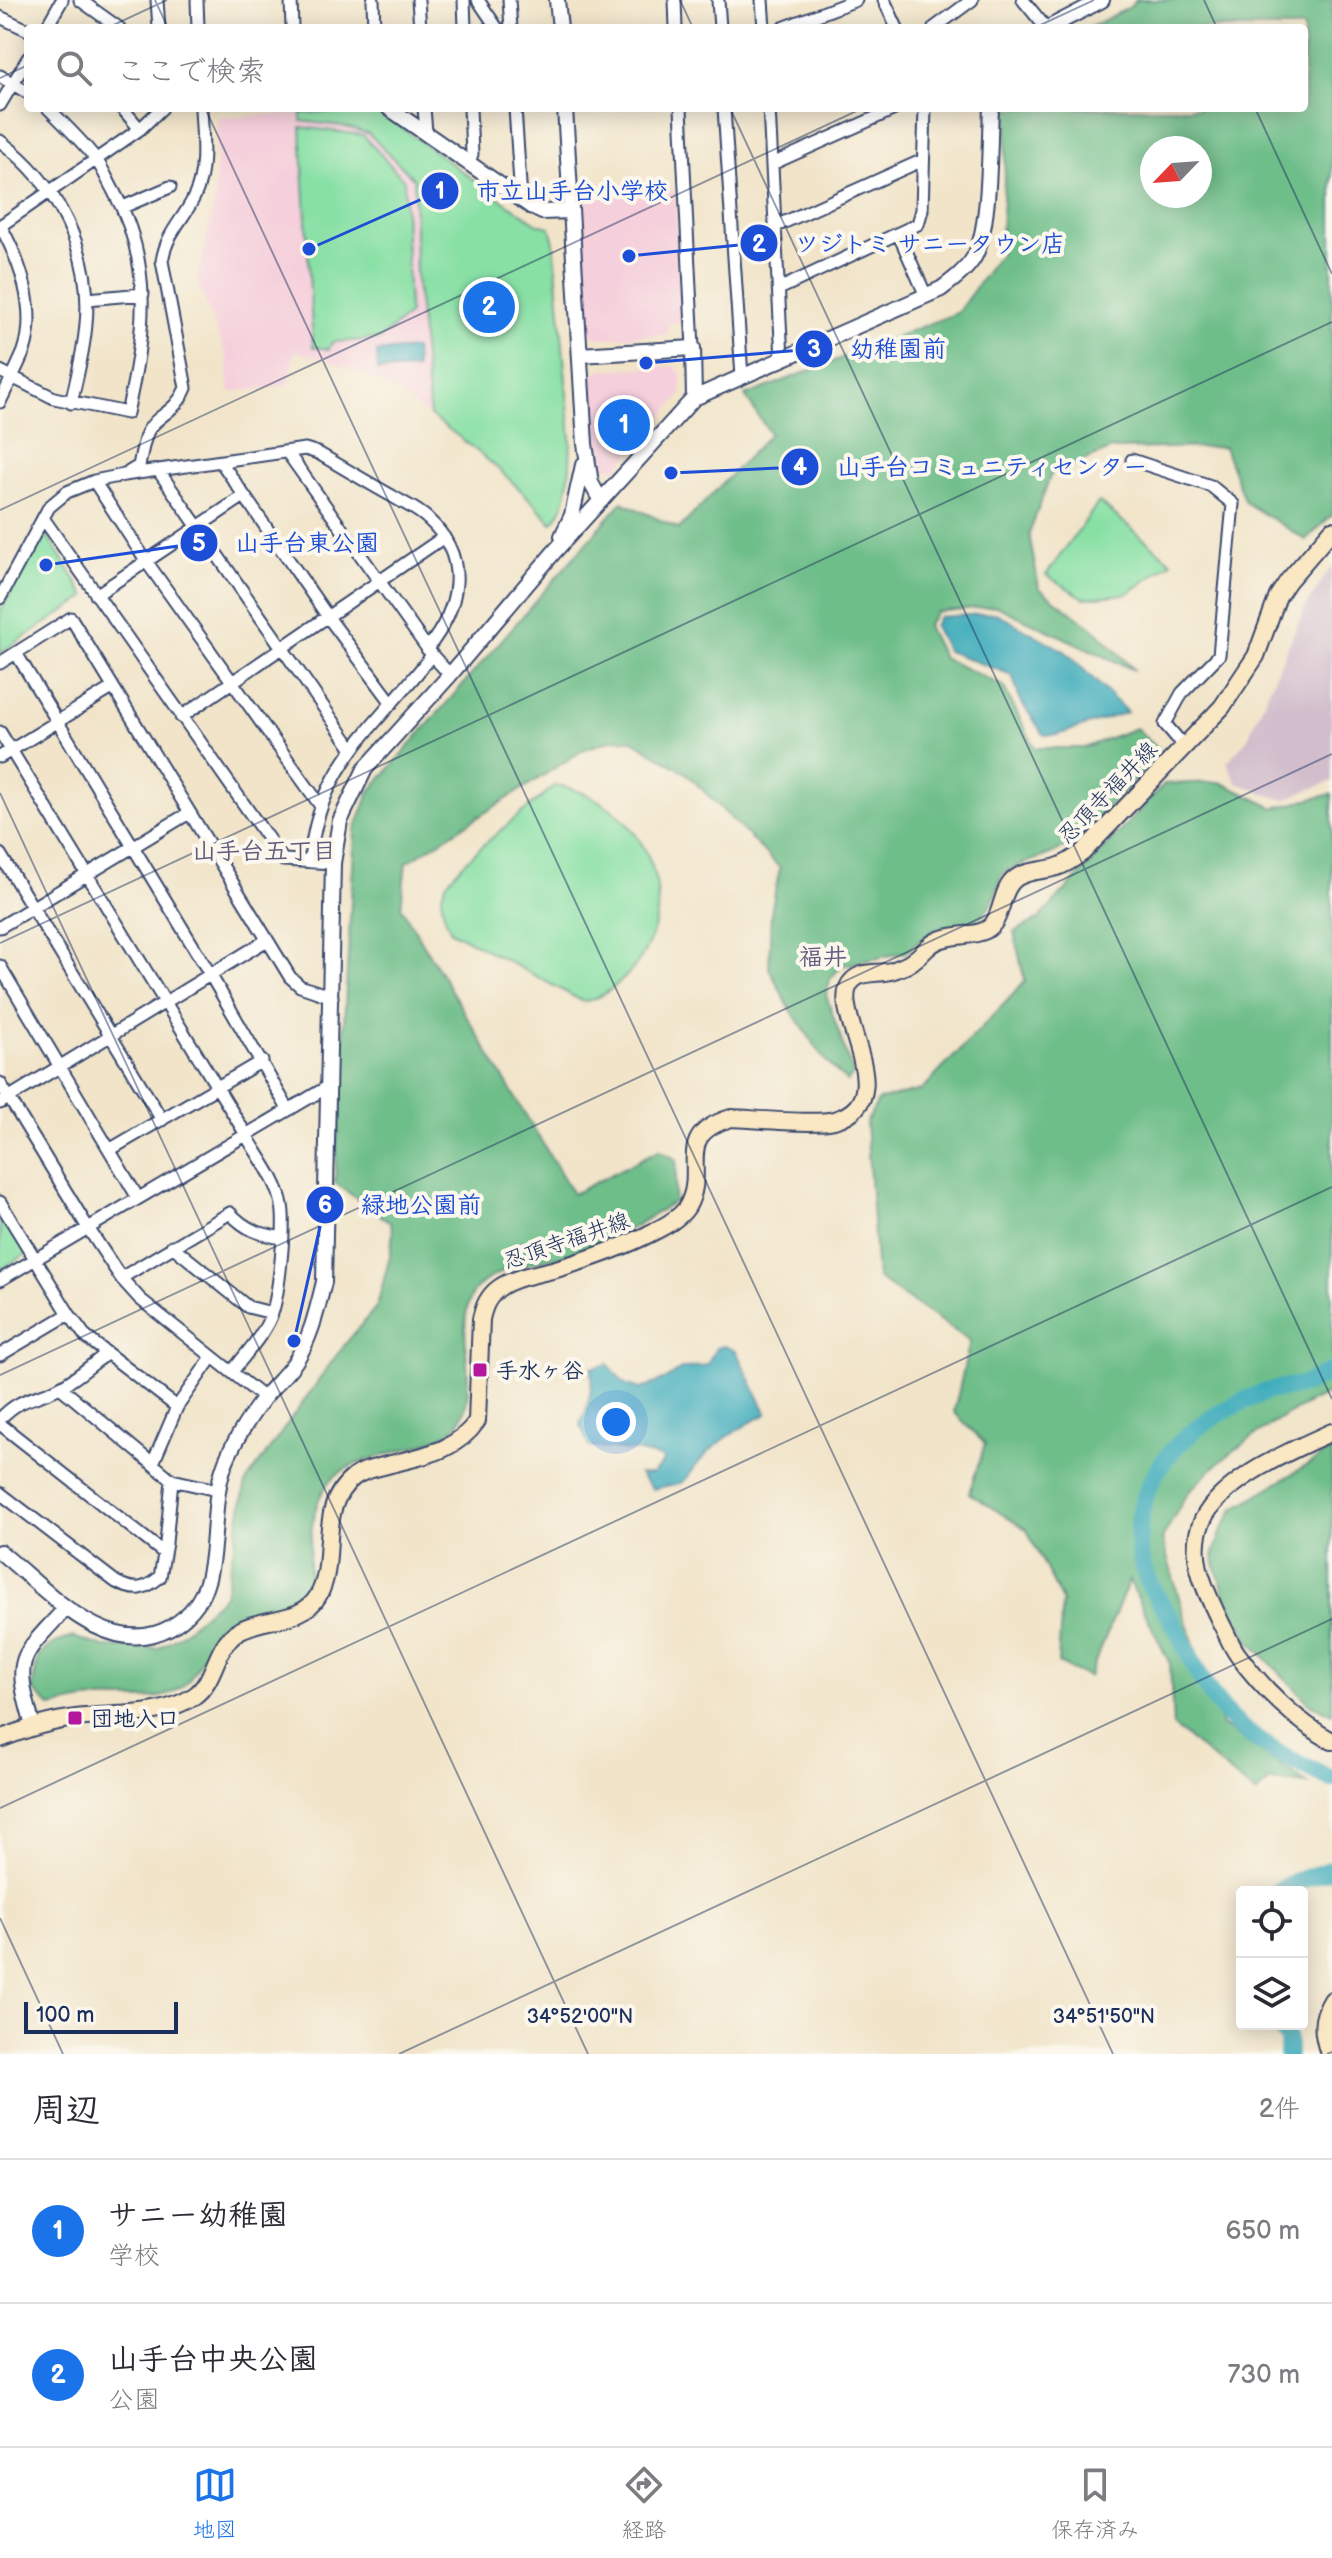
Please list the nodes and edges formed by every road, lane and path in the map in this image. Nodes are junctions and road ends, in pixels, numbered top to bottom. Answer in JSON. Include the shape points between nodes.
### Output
{"nodes":[{"id":1,"x":62,"y":0,"type":"edge"},
{"id":2,"x":80,"y":0,"type":"edge"},
{"id":3,"x":157,"y":0,"type":"edge"},
{"id":4,"x":197,"y":0,"type":"edge"},
{"id":5,"x":291,"y":0,"type":"edge"},
{"id":6,"x":373,"y":0,"type":"edge"},
{"id":7,"x":418,"y":0,"type":"edge"},
{"id":8,"x":464,"y":0,"type":"edge"},
{"id":9,"x":478,"y":0,"type":"edge"},
{"id":10,"x":509,"y":0,"type":"edge"},
{"id":11,"x":557,"y":0,"type":"edge"},
{"id":12,"x":675,"y":0,"type":"edge"},
{"id":13,"x":718,"y":0,"type":"edge"},
{"id":14,"x":762,"y":0,"type":"edge"},
{"id":15,"x":856,"y":0,"type":"edge"},
{"id":16,"x":884,"y":0,"type":"edge"},
{"id":17,"x":972,"y":0,"type":"edge"},
{"id":18,"x":1023,"y":0,"type":"edge"},
{"id":19,"x":1102,"y":0,"type":"edge"},
{"id":20,"x":0,"y":17,"type":"edge"},
{"id":21,"x":48,"y":24,"type":"edge"},
{"id":22,"x":113,"y":24,"type":"edge"},
{"id":23,"x":159,"y":24,"type":"edge"},
{"id":24,"x":198,"y":24,"type":"edge"},
{"id":25,"x":292,"y":24,"type":"edge"},
{"id":26,"x":374,"y":24,"type":"edge"},
{"id":27,"x":420,"y":24,"type":"edge"},
{"id":28,"x":465,"y":24,"type":"edge"},
{"id":29,"x":494,"y":24,"type":"edge"},
{"id":30,"x":511,"y":24,"type":"edge"},
{"id":31,"x":560,"y":24,"type":"edge"},
{"id":32,"x":676,"y":24,"type":"edge"},
{"id":33,"x":720,"y":24,"type":"edge"},
{"id":34,"x":764,"y":24,"type":"edge"},
{"id":35,"x":793,"y":24,"type":"edge"},
{"id":36,"x":895,"y":24,"type":"edge"},
{"id":37,"x":939,"y":24,"type":"edge"},
{"id":38,"x":1044,"y":24,"type":"edge"},
{"id":39,"x":1055,"y":24,"type":"edge"},
{"id":40,"x":24,"y":28,"type":"edge"},
{"id":41,"x":24,"y":65,"type":"edge"},
{"id":42,"x":0,"y":76,"type":"edge"},
{"id":43,"x":13,"y":83,"type":"junction"},
{"id":44,"x":24,"y":90,"type":"edge"},
{"id":45,"x":0,"y":105,"type":"edge"},
{"id":46,"x":52,"y":112,"type":"edge"},
{"id":47,"x":125,"y":112,"type":"edge"},
{"id":48,"x":158,"y":112,"type":"edge"},
{"id":49,"x":201,"y":112,"type":"edge"},
{"id":50,"x":395,"y":112,"type":"edge"},
{"id":51,"x":424,"y":112,"type":"edge"},
{"id":52,"x":470,"y":112,"type":"edge"},
{"id":53,"x":515,"y":112,"type":"edge"},
{"id":54,"x":565,"y":112,"type":"edge"},
{"id":55,"x":681,"y":112,"type":"edge"},
{"id":56,"x":724,"y":112,"type":"edge"},
{"id":57,"x":769,"y":112,"type":"edge"},
{"id":58,"x":888,"y":112,"type":"edge"},
{"id":59,"x":925,"y":112,"type":"edge"},
{"id":60,"x":991,"y":112,"type":"edge"},
{"id":61,"x":140,"y":129,"type":"junction"},
{"id":62,"x":426,"y":132,"type":"junction"},
{"id":63,"x":0,"y":141,"type":"edge"},
{"id":64,"x":97,"y":160,"type":"junction"},
{"id":65,"x":923,"y":160,"type":"junction"},
{"id":66,"x":469,"y":163,"type":"junction"},
{"id":67,"x":772,"y":164,"type":"junction"},
{"id":68,"x":170,"y":187,"type":"dead end"},
{"id":69,"x":51,"y":191,"type":"junction"},
{"id":70,"x":521,"y":199,"type":"junction"},
{"id":71,"x":123,"y":207,"type":"junction"},
{"id":72,"x":570,"y":211,"type":"junction"},
{"id":73,"x":0,"y":226,"type":"edge"},
{"id":74,"x":776,"y":226,"type":"junction"},
{"id":75,"x":899,"y":235,"type":"junction"},
{"id":76,"x":779,"y":289,"type":"junction"},
{"id":77,"x":143,"y":294,"type":"junction"},
{"id":78,"x":926,"y":296,"type":"junction"},
{"id":79,"x":87,"y":299,"type":"junction"},
{"id":80,"x":693,"y":348,"type":"junction"},
{"id":81,"x":580,"y":355,"type":"junction"},
{"id":82,"x":782,"y":359,"type":"junction"},
{"id":83,"x":0,"y":371,"type":"edge"},
{"id":84,"x":12,"y":376,"type":"junction"},
{"id":85,"x":742,"y":377,"type":"junction"},
{"id":86,"x":694,"y":398,"type":"junction"},
{"id":87,"x":0,"y":402,"type":"edge"},
{"id":88,"x":71,"y":403,"type":"junction"},
{"id":89,"x":585,"y":444,"type":"junction"},
{"id":90,"x":287,"y":452,"type":"junction"},
{"id":91,"x":1132,"y":460,"type":"dead end"},
{"id":92,"x":221,"y":462,"type":"junction"},
{"id":93,"x":158,"y":470,"type":"junction"},
{"id":94,"x":124,"y":475,"type":"junction"},
{"id":95,"x":94,"y":481,"type":"junction"},
{"id":96,"x":244,"y":496,"type":"junction"},
{"id":97,"x":601,"y":501,"type":"junction"},
{"id":98,"x":43,"y":518,"type":"junction"},
{"id":99,"x":197,"y":526,"type":"junction"},
{"id":100,"x":1332,"y":530,"type":"edge"},
{"id":101,"x":444,"y":537,"type":"junction"},
{"id":102,"x":555,"y":551,"type":"junction"},
{"id":103,"x":146,"y":561,"type":"junction"},
{"id":104,"x":378,"y":582,"type":"junction"},
{"id":105,"x":96,"y":595,"type":"junction"},
{"id":106,"x":0,"y":598,"type":"edge"},
{"id":107,"x":328,"y":617,"type":"junction"},
{"id":108,"x":281,"y":650,"type":"junction"},
{"id":109,"x":429,"y":652,"type":"junction"},
{"id":110,"x":16,"y":653,"type":"junction"},
{"id":111,"x":0,"y":663,"type":"edge"},
{"id":112,"x":450,"y":675,"type":"junction"},
{"id":113,"x":233,"y":682,"type":"junction"},
{"id":114,"x":112,"y":688,"type":"junction"},
{"id":115,"x":392,"y":703,"type":"junction"},
{"id":116,"x":181,"y":717,"type":"junction"},
{"id":117,"x":57,"y":721,"type":"junction"},
{"id":118,"x":0,"y":732,"type":"edge"},
{"id":119,"x":1183,"y":745,"type":"junction"},
{"id":120,"x":352,"y":748,"type":"junction"},
{"id":121,"x":5,"y":753,"type":"edge"},
{"id":122,"x":320,"y":805,"type":"junction"},
{"id":123,"x":189,"y":813,"type":"junction"},
{"id":124,"x":133,"y":847,"type":"junction"},
{"id":125,"x":0,"y":854,"type":"edge"},
{"id":126,"x":310,"y":862,"type":"junction"},
{"id":127,"x":333,"y":863,"type":"junction"},
{"id":128,"x":89,"y":874,"type":"junction"},
{"id":129,"x":32,"y":908,"type":"junction"},
{"id":130,"x":0,"y":927,"type":"edge"},
{"id":131,"x":267,"y":940,"type":"junction"},
{"id":132,"x":0,"y":966,"type":"edge"},
{"id":133,"x":210,"y":974,"type":"junction"},
{"id":134,"x":332,"y":997,"type":"junction"},
{"id":135,"x":165,"y":1001,"type":"junction"},
{"id":136,"x":109,"y":1035,"type":"junction"},
{"id":137,"x":262,"y":1061,"type":"junction"},
{"id":138,"x":60,"y":1065,"type":"junction"},
{"id":139,"x":0,"y":1083,"type":"edge"},
{"id":140,"x":329,"y":1086,"type":"junction"},
{"id":141,"x":217,"y":1088,"type":"junction"},
{"id":142,"x":5,"y":1101,"type":"edge"},
{"id":143,"x":288,"y":1109,"type":"junction"},
{"id":144,"x":162,"y":1120,"type":"junction"},
{"id":145,"x":245,"y":1133,"type":"junction"},
{"id":146,"x":111,"y":1149,"type":"junction"},
{"id":147,"x":138,"y":1198,"type":"junction"},
{"id":148,"x":2,"y":1211,"type":"edge"},
{"id":149,"x":88,"y":1228,"type":"junction"},
{"id":150,"x":282,"y":1238,"type":"junction"},
{"id":151,"x":172,"y":1246,"type":"junction"},
{"id":152,"x":35,"y":1259,"type":"junction"},
{"id":153,"x":121,"y":1278,"type":"junction"},
{"id":154,"x":0,"y":1280,"type":"edge"},
{"id":155,"x":272,"y":1313,"type":"junction"},
{"id":156,"x":69,"y":1314,"type":"junction"},
{"id":157,"x":106,"y":1354,"type":"junction"},
{"id":158,"x":0,"y":1355,"type":"edge"},
{"id":159,"x":212,"y":1357,"type":"junction"},
{"id":160,"x":232,"y":1372,"type":"junction"},
{"id":161,"x":60,"y":1387,"type":"junction"},
{"id":162,"x":264,"y":1398,"type":"junction"},
{"id":163,"x":177,"y":1407,"type":"junction"},
{"id":164,"x":0,"y":1422,"type":"edge"},
{"id":165,"x":1332,"y":1432,"type":"edge"},
{"id":166,"x":153,"y":1463,"type":"junction"},
{"id":167,"x":172,"y":1480,"type":"junction"},
{"id":168,"x":217,"y":1490,"type":"junction"},
{"id":169,"x":0,"y":1493,"type":"edge"},
{"id":170,"x":0,"y":1552,"type":"edge"},
{"id":171,"x":164,"y":1553,"type":"junction"},
{"id":172,"x":66,"y":1608,"type":"junction"},
{"id":173,"x":33,"y":1726,"type":"junction"},
{"id":174,"x":0,"y":1739,"type":"edge"},
{"id":175,"x":1332,"y":1741,"type":"edge"},
{"id":176,"x":1332,"y":2000,"type":"edge"},
{"id":177,"x":1329,"y":2054,"type":"edge"}],
"edges":[{"from":1,"to":21,"type":"street"},
{"from":2,"to":22,"type":"street"},
{"from":3,"to":23,"type":"street"},
{"from":4,"to":24,"type":"street"},
{"from":5,"to":25,"type":"street"},
{"from":6,"to":26,"type":"street"},
{"from":7,"to":27,"type":"street"},
{"from":8,"to":28,"type":"street"},
{"from":9,"to":29,"type":"street"},
{"from":10,"to":30,"type":"street"},
{"from":11,"to":31,"type":"street"},
{"from":12,"to":32,"type":"street"},
{"from":13,"to":33,"type":"street"},
{"from":14,"to":34,"type":"street"},
{"from":15,"to":35,"type":"street"},
{"from":16,"to":36,"type":"street"},
{"from":17,"to":37,"type":"street"},
{"from":18,"to":38,"type":"street"},
{"from":19,"to":39,"type":"street"},
{"from":20,"to":40,"type":"street"},
{"from":41,"to":43,"type":"street"},
{"from":42,"to":43,"type":"street"},
{"from":43,"to":44,"type":"street"},
{"from":43,"to":45,"type":"street"},
{"from":46,"to":64,"type":"street"},
{"from":47,"to":61,"type":"street"},
{"from":48,"to":61,"type":"street"},
{"from":49,"to":94,"type":"street","via":[[202,169],[195,194],[164,246],[162,261],[186,388],[173,410],[148,432],[139,466]]},
{"from":50,"to":62,"type":"street"},
{"from":51,"to":62,"type":"street"},
{"from":52,"to":66,"type":"street"},
{"from":53,"to":70,"type":"street"},
{"from":54,"to":72,"type":"street"},
{"from":55,"to":80,"type":"street"},
{"from":56,"to":85,"type":"street"},
{"from":57,"to":67,"type":"street"},
{"from":58,"to":67,"type":"street"},
{"from":59,"to":65,"type":"street"},
{"from":60,"to":78,"type":"street","via":[[984,234],[960,275]]},
{"from":61,"to":64,"type":"street"},
{"from":62,"to":66,"type":"street"},
{"from":63,"to":69,"type":"street"},
{"from":64,"to":69,"type":"street"},
{"from":64,"to":71,"type":"street"},
{"from":65,"to":74,"type":"street"},
{"from":65,"to":75,"type":"street","via":[[918,224]]},
{"from":66,"to":70,"type":"street"},
{"from":67,"to":74,"type":"street"},
{"from":68,"to":71,"type":"street"},
{"from":69,"to":73,"type":"street"},
{"from":69,"to":79,"type":"street","via":[[79,251]]},
{"from":70,"to":72,"type":"street","via":[[542,212]]},
{"from":71,"to":77,"type":"street"},
{"from":72,"to":81,"type":"street"},
{"from":73,"to":84,"type":"street","via":[[25,286],[29,318],[25,348]]},
{"from":74,"to":76,"type":"street"},
{"from":75,"to":76,"type":"street"},
{"from":75,"to":78,"type":"street"},
{"from":76,"to":82,"type":"street"},
{"from":77,"to":79,"type":"street"},
{"from":77,"to":88,"type":"street","via":[[143,329],[127,413]]},
{"from":78,"to":82,"type":"street"},
{"from":79,"to":88,"type":"street"},
{"from":80,"to":81,"type":"street"},
{"from":80,"to":86,"type":"street"},
{"from":81,"to":89,"type":"street"},
{"from":82,"to":85,"type":"street"},
{"from":83,"to":84,"type":"street"},
{"from":84,"to":87,"type":"street"},
{"from":84,"to":88,"type":"street"},
{"from":85,"to":86,"type":"street"},
{"from":86,"to":97,"type":"street"},
{"from":89,"to":97,"type":"street","via":[[591,483]]},
{"from":89,"to":102,"type":"street","via":[[572,515]]},
{"from":90,"to":92,"type":"street"},
{"from":90,"to":101,"type":"street","via":[[318,453],[427,517]]},
{"from":90,"to":104,"type":"street"},
{"from":91,"to":119,"type":"street","via":[[1211,486],[1233,504],[1219,655],[1182,693],[1165,724]]},
{"from":92,"to":93,"type":"street"},
{"from":92,"to":96,"type":"street"},
{"from":93,"to":94,"type":"street"},
{"from":93,"to":99,"type":"street"},
{"from":94,"to":95,"type":"street"},
{"from":95,"to":98,"type":"street","via":[[67,492]]},
{"from":95,"to":103,"type":"street"},
{"from":96,"to":99,"type":"street"},
{"from":96,"to":107,"type":"street"},
{"from":97,"to":102,"type":"street"},
{"from":98,"to":105,"type":"street"},
{"from":98,"to":106,"type":"street"},
{"from":99,"to":103,"type":"street"},
{"from":99,"to":108,"type":"street"},
{"from":100,"to":119,"type":"main road","name":"忍頂寺福井線","via":[[1278,596],[1256,656],[1239,683]]},
{"from":101,"to":104,"type":"street"},
{"from":101,"to":109,"type":"street","via":[[456,560],[456,595]]},
{"from":102,"to":112,"type":"street"},
{"from":103,"to":105,"type":"street"},
{"from":103,"to":113,"type":"street"},
{"from":104,"to":107,"type":"street"},
{"from":104,"to":109,"type":"street"},
{"from":105,"to":116,"type":"street"},
{"from":107,"to":108,"type":"street"},
{"from":107,"to":115,"type":"street"},
{"from":108,"to":113,"type":"street"},
{"from":108,"to":120,"type":"street"},
{"from":109,"to":112,"type":"street"},
{"from":109,"to":115,"type":"street"},
{"from":110,"to":111,"type":"street"},
{"from":110,"to":114,"type":"street","via":[[71,618]]},
{"from":110,"to":117,"type":"street"},
{"from":112,"to":127,"type":"street","via":[[365,769],[340,821]]},
{"from":113,"to":116,"type":"street"},
{"from":113,"to":122,"type":"street"},
{"from":114,"to":117,"type":"street"},
{"from":114,"to":123,"type":"street"},
{"from":115,"to":120,"type":"street"},
{"from":116,"to":126,"type":"street","via":[[283,860]]},
{"from":117,"to":121,"type":"street"},
{"from":117,"to":124,"type":"street"},
{"from":118,"to":121,"type":"street"},
{"from":119,"to":173,"type":"main road","name":"忍頂寺福井線","via":[[1071,861],[1014,879],[986,930],[942,938],[915,960],[853,979],[847,1006],[866,1077],[851,1112],[833,1120],[717,1122],[696,1142],[692,1195],[675,1219],[603,1255],[510,1282],[491,1294],[481,1319],[477,1421],[456,1444],[367,1470],[343,1489],[330,1517],[325,1579],[309,1608],[236,1632],[194,1696],[151,1712]]},
{"from":120,"to":122,"type":"street"},
{"from":121,"to":128,"type":"street"},
{"from":122,"to":126,"type":"street"},
{"from":123,"to":124,"type":"street"},
{"from":123,"to":131,"type":"street"},
{"from":124,"to":128,"type":"street"},
{"from":124,"to":133,"type":"street"},
{"from":125,"to":129,"type":"street"},
{"from":126,"to":127,"type":"street"},
{"from":127,"to":134,"type":"street"},
{"from":128,"to":129,"type":"street"},
{"from":128,"to":135,"type":"street"},
{"from":129,"to":130,"type":"street"},
{"from":129,"to":136,"type":"street"},
{"from":131,"to":133,"type":"street"},
{"from":131,"to":134,"type":"street","via":[[300,986]]},
{"from":132,"to":138,"type":"street"},
{"from":133,"to":135,"type":"street"},
{"from":133,"to":137,"type":"street"},
{"from":134,"to":140,"type":"street"},
{"from":135,"to":136,"type":"street"},
{"from":135,"to":141,"type":"street"},
{"from":136,"to":138,"type":"street"},
{"from":136,"to":144,"type":"street"},
{"from":137,"to":141,"type":"street"},
{"from":137,"to":143,"type":"street"},
{"from":138,"to":142,"type":"street"},
{"from":138,"to":146,"type":"street"},
{"from":139,"to":142,"type":"street"},
{"from":140,"to":143,"type":"street"},
{"from":140,"to":162,"type":"street","via":[[324,1282],[302,1349]]},
{"from":141,"to":144,"type":"street"},
{"from":141,"to":145,"type":"street"},
{"from":142,"to":149,"type":"street"},
{"from":143,"to":145,"type":"street"},
{"from":144,"to":146,"type":"street"},
{"from":145,"to":147,"type":"street"},
{"from":145,"to":150,"type":"street","via":[[282,1204]]},
{"from":146,"to":147,"type":"street"},
{"from":147,"to":149,"type":"street"},
{"from":148,"to":152,"type":"street"},
{"from":149,"to":152,"type":"street"},
{"from":149,"to":153,"type":"street"},
{"from":150,"to":151,"type":"street","via":[[255,1233],[230,1213]]},
{"from":150,"to":155,"type":"street"},
{"from":151,"to":153,"type":"street"},
{"from":151,"to":155,"type":"street","via":[[248,1307]]},
{"from":152,"to":154,"type":"street"},
{"from":152,"to":156,"type":"street"},
{"from":153,"to":159,"type":"street"},
{"from":155,"to":160,"type":"street"},
{"from":156,"to":157,"type":"street"},
{"from":156,"to":158,"type":"street"},
{"from":157,"to":161,"type":"street"},
{"from":157,"to":163,"type":"street"},
{"from":159,"to":160,"type":"street"},
{"from":159,"to":163,"type":"street"},
{"from":160,"to":162,"type":"street"},
{"from":161,"to":164,"type":"street","via":[[29,1397]]},
{"from":161,"to":166,"type":"street"},
{"from":162,"to":168,"type":"street","via":[[237,1437]]},
{"from":163,"to":166,"type":"street"},
{"from":164,"to":171,"type":"street"},
{"from":165,"to":175,"type":"main road","via":[[1220,1496],[1205,1515],[1197,1559],[1202,1585],[1236,1653],[1292,1712]]},
{"from":166,"to":167,"type":"street"},
{"from":167,"to":168,"type":"street"},
{"from":167,"to":171,"type":"street"},
{"from":168,"to":172,"type":"street","via":[[210,1570],[202,1596],[187,1617],[159,1634],[133,1637],[111,1634]]},
{"from":169,"to":171,"type":"street","via":[[131,1590],[146,1588],[160,1577]]},
{"from":170,"to":172,"type":"street"},
{"from":172,"to":173,"type":"street","via":[[23,1658],[20,1672]]},
{"from":173,"to":174,"type":"main road","name":"忍頂寺福井線"},
{"from":176,"to":177,"type":"main road","via":[[1323,2014]]}]}
